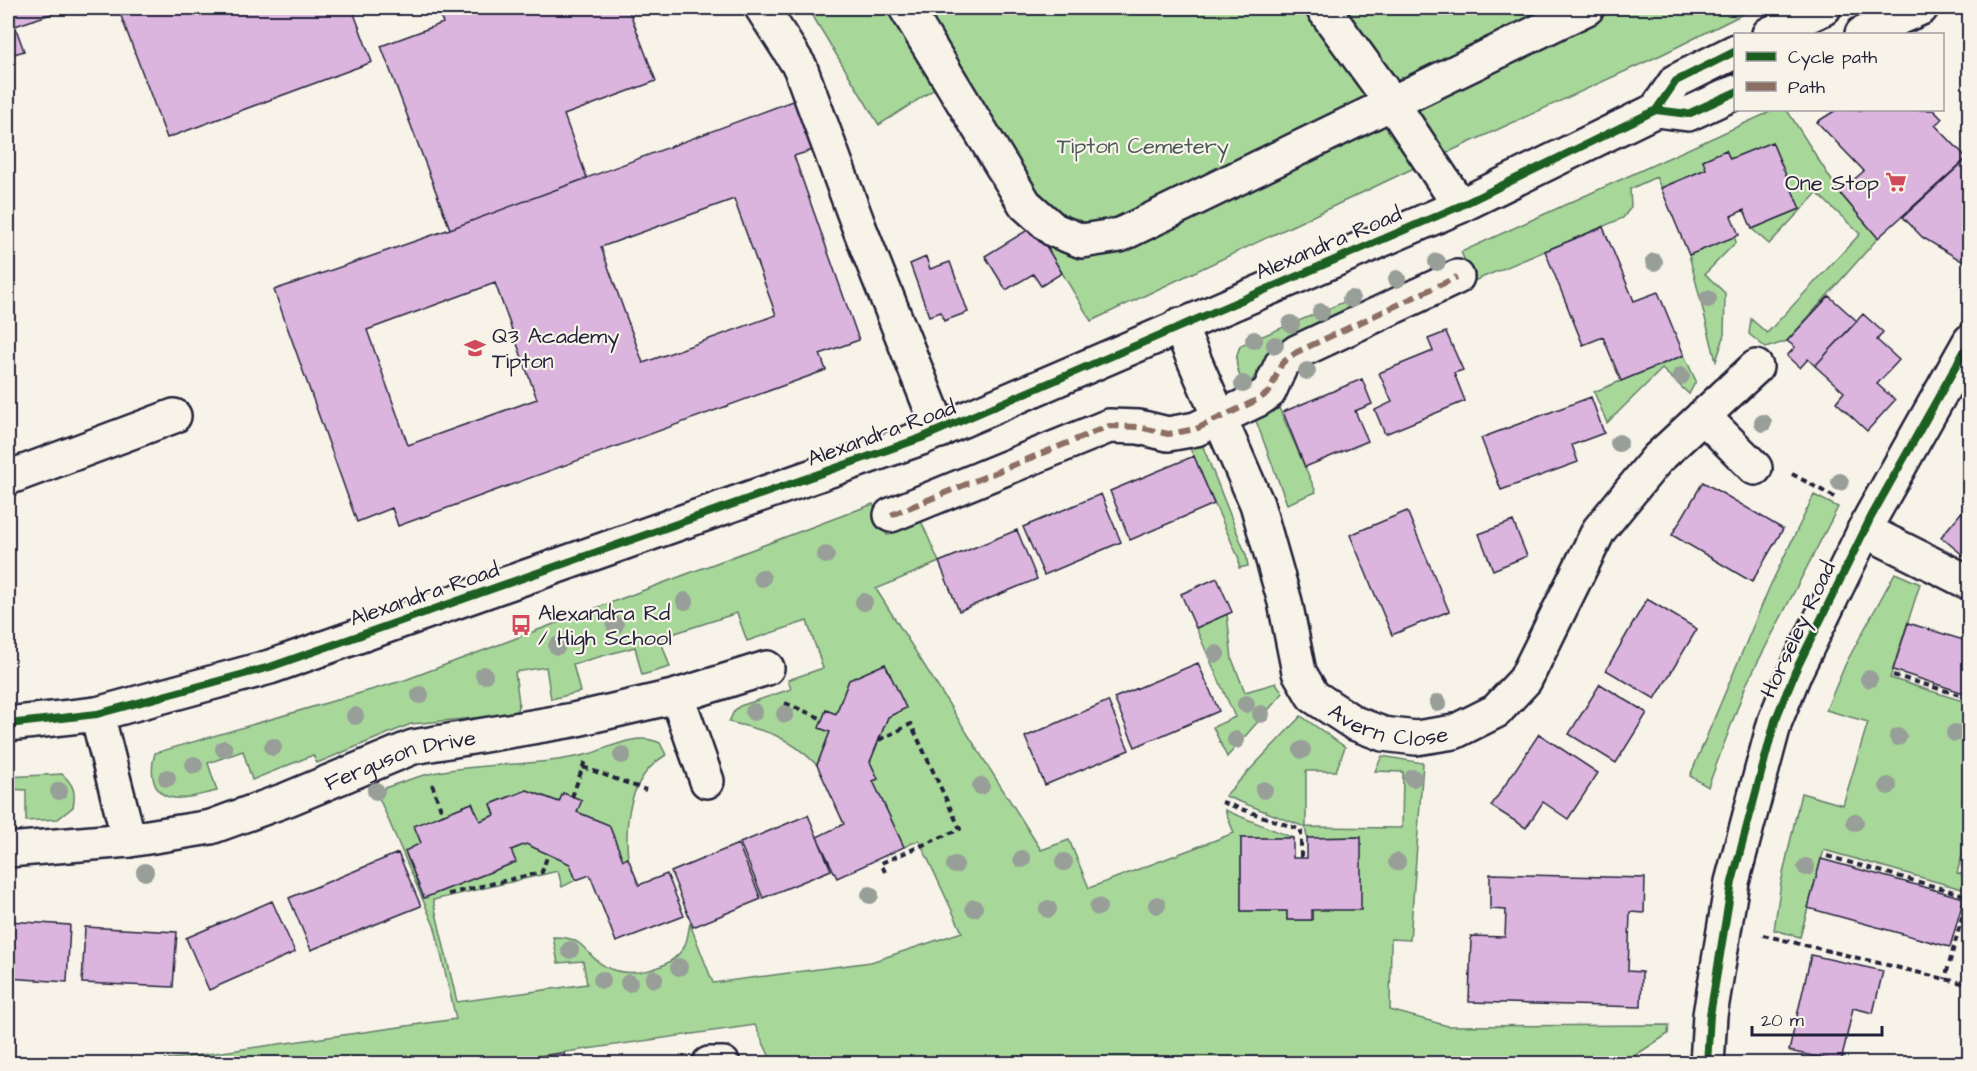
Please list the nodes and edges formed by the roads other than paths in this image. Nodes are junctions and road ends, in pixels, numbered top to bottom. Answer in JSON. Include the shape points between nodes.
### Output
{"nodes":[{"id":1,"x":762,"y":8,"type":"edge"},
{"id":2,"x":906,"y":8,"type":"edge"},
{"id":3,"x":1323,"y":8,"type":"edge"},
{"id":4,"x":1587,"y":8,"type":"edge"},
{"id":5,"x":1824,"y":8,"type":"edge"},
{"id":6,"x":1921,"y":8,"type":"edge"},
{"id":7,"x":1771,"y":33,"type":"edge"},
{"id":8,"x":1864,"y":33,"type":"edge"},
{"id":9,"x":1734,"y":52,"type":"edge"},
{"id":10,"x":1734,"y":93,"type":"edge"},
{"id":11,"x":1392,"y":104,"type":"junction"},
{"id":12,"x":1656,"y":110,"type":"junction"},
{"id":13,"x":1460,"y":206,"type":"junction"},
{"id":14,"x":1457,"y":278,"type":"dead end"},
{"id":15,"x":1179,"y":325,"type":"junction"},
{"id":16,"x":1970,"y":341,"type":"edge"},
{"id":17,"x":1756,"y":367,"type":"dead end"},
{"id":18,"x":174,"y":416,"type":"dead end"},
{"id":19,"x":1704,"y":416,"type":"junction"},
{"id":20,"x":1220,"y":418,"type":"junction"},
{"id":21,"x":940,"y":430,"type":"junction"},
{"id":22,"x":1755,"y":468,"type":"road end"},
{"id":23,"x":8,"y":478,"type":"edge"},
{"id":24,"x":891,"y":515,"type":"dead end"},
{"id":25,"x":1868,"y":524,"type":"junction"},
{"id":26,"x":1970,"y":583,"type":"edge"},
{"id":27,"x":767,"y":668,"type":"dead end"},
{"id":28,"x":677,"y":696,"type":"junction"},
{"id":29,"x":97,"y":714,"type":"junction"},
{"id":30,"x":8,"y":723,"type":"edge"},
{"id":31,"x":707,"y":781,"type":"dead end"},
{"id":32,"x":129,"y":840,"type":"junction"},
{"id":33,"x":8,"y":850,"type":"edge"},
{"id":34,"x":709,"y":1064,"type":"edge"},
{"id":35,"x":723,"y":1064,"type":"edge"},
{"id":36,"x":1707,"y":1064,"type":"edge"}],
"edges":[{"from":1,"to":21,"type":"street","via":[[800,67]]},
{"from":2,"to":11,"type":"street","via":[[1025,204],[1054,230],[1082,241],[1120,235]]},
{"from":3,"to":11,"type":"street"},
{"from":4,"to":11,"type":"street"},
{"from":5,"to":7,"type":"street"},
{"from":6,"to":8,"type":"street"},
{"from":9,"to":12,"type":"street","via":[[1676,81]]},
{"from":10,"to":12,"type":"street","via":[[1688,114]]},
{"from":11,"to":13,"type":"street"},
{"from":12,"to":13,"type":"street","name":"Alexandra Road"},
{"from":13,"to":15,"type":"street","name":"Alexandra Road"},
{"from":14,"to":20,"type":"street","via":[[1297,352],[1282,363],[1269,392]]},
{"from":15,"to":20,"type":"street","name":"Avern Close"},
{"from":15,"to":21,"type":"street","name":"Alexandra Road"},
{"from":16,"to":25,"type":"street","name":"Horseley Road"},
{"from":17,"to":19,"type":"street","name":"Avern Close"},
{"from":18,"to":23,"type":"street"},
{"from":19,"to":20,"type":"street","name":"Avern Close","via":[[1657,459],[1599,530],[1525,680],[1496,711],[1454,732],[1416,738],[1383,734],[1354,723],[1313,696],[1299,672],[1285,602],[1257,504]]},
{"from":19,"to":22,"type":"street"},
{"from":20,"to":24,"type":"street","via":[[1196,429],[1168,434],[1139,427],[1109,426]]},
{"from":21,"to":29,"type":"street","name":"Alexandra Road","via":[[270,667]]},
{"from":25,"to":26,"type":"street"},
{"from":25,"to":36,"type":"street","name":"Horseley Road","via":[[1795,672],[1775,722],[1732,882],[1710,1015]]},
{"from":27,"to":28,"type":"street","name":"Ferguson Drive"},
{"from":28,"to":31,"type":"street"},
{"from":28,"to":32,"type":"street","name":"Ferguson Drive","via":[[573,720],[413,747],[288,800],[211,827]]},
{"from":29,"to":30,"type":"street","name":"Alexandra Road"},
{"from":29,"to":32,"type":"street"},
{"from":32,"to":33,"type":"street","name":"Ferguson Drive"},
{"from":34,"to":35,"type":"street"}]}
